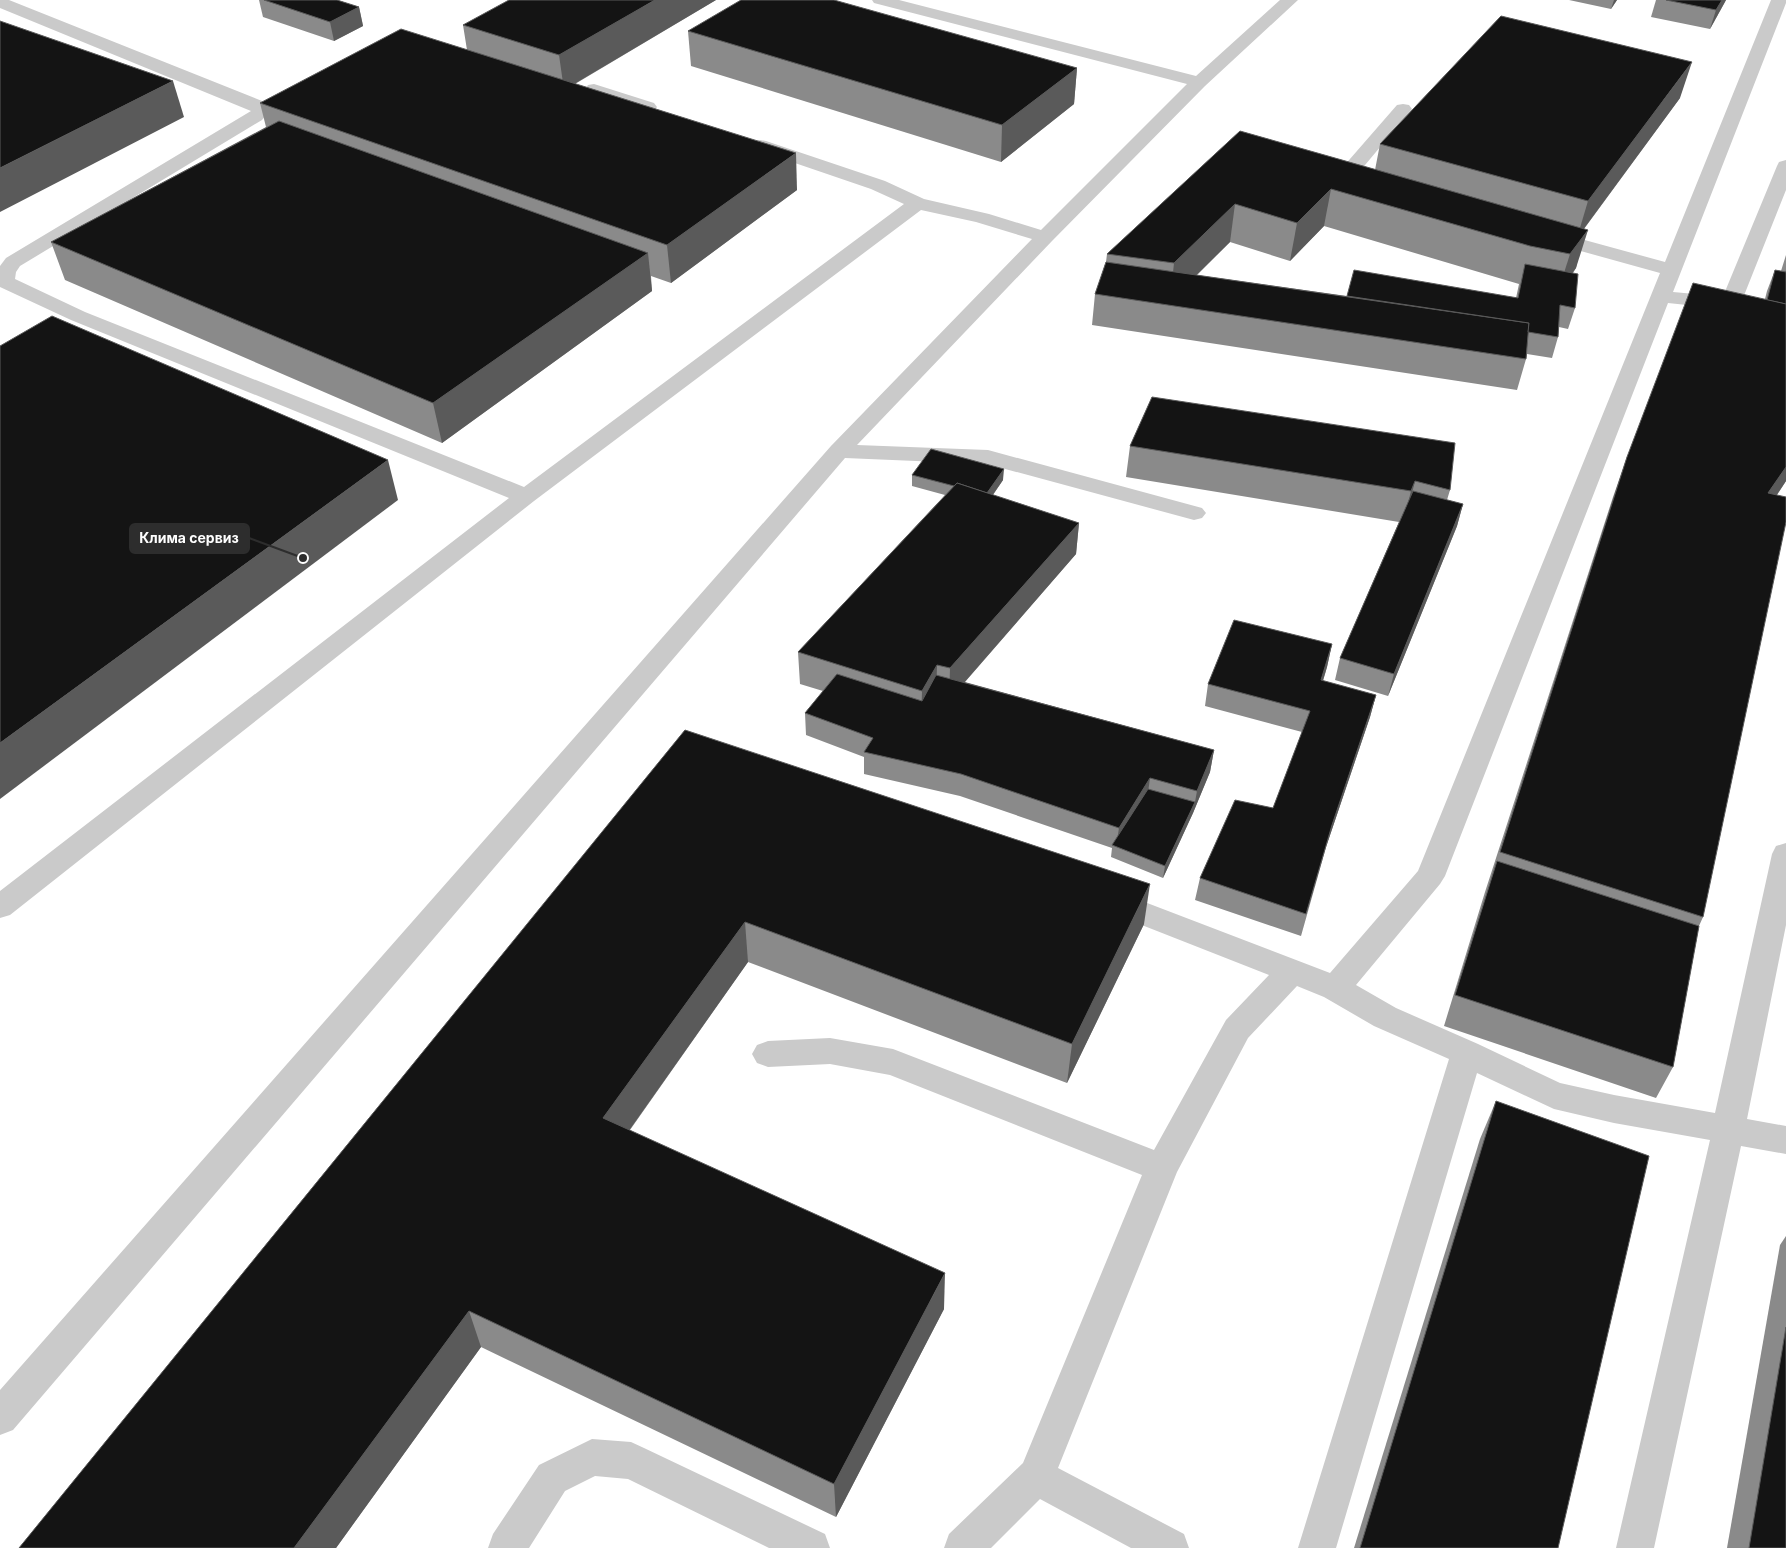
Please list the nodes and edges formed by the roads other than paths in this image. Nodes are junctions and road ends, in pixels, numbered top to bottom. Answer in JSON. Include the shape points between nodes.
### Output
{"nodes":[{"id":1,"x":880,"y":0,"type":"edge"},
{"id":2,"x":1290,"y":0,"type":"edge"},
{"id":3,"x":1779,"y":0,"type":"edge"},
{"id":4,"x":0,"y":2,"type":"edge"},
{"id":5,"x":1198,"y":82,"type":"junction"},
{"id":6,"x":594,"y":89,"type":"edge"},
{"id":7,"x":1403,"y":108,"type":"dead end"},
{"id":8,"x":667,"y":114,"type":"edge"},
{"id":9,"x":741,"y":139,"type":"edge"},
{"id":10,"x":1786,"y":166,"type":"edge"},
{"id":11,"x":1390,"y":193,"type":"edge"},
{"id":12,"x":918,"y":203,"type":"junction"},
{"id":13,"x":1531,"y":232,"type":"edge"},
{"id":14,"x":1045,"y":237,"type":"junction"},
{"id":15,"x":1671,"y":270,"type":"junction"},
{"id":16,"x":1660,"y":296,"type":"junction"},
{"id":17,"x":839,"y":451,"type":"junction"},
{"id":18,"x":526,"y":496,"type":"junction"},
{"id":19,"x":1194,"y":513,"type":"dead end"},
{"id":20,"x":1786,"y":854,"type":"edge"},
{"id":21,"x":1088,"y":892,"type":"edge"},
{"id":22,"x":0,"y":907,"type":"edge"},
{"id":23,"x":1292,"y":971,"type":"junction"},
{"id":24,"x":1335,"y":988,"type":"junction"},
{"id":25,"x":1467,"y":1053,"type":"junction"},
{"id":26,"x":768,"y":1054,"type":"dead end"},
{"id":27,"x":1728,"y":1131,"type":"junction"},
{"id":28,"x":1786,"y":1140,"type":"edge"},
{"id":29,"x":1162,"y":1168,"type":"junction"},
{"id":30,"x":0,"y":1417,"type":"edge"},
{"id":31,"x":1036,"y":1476,"type":"junction"},
{"id":32,"x":507,"y":1548,"type":"edge"},
{"id":33,"x":811,"y":1548,"type":"edge"},
{"id":34,"x":963,"y":1548,"type":"edge"},
{"id":35,"x":1170,"y":1548,"type":"edge"},
{"id":36,"x":1318,"y":1548,"type":"edge"},
{"id":37,"x":1635,"y":1548,"type":"edge"}],
"edges":[{"from":1,"to":5,"type":"lane"},
{"from":2,"to":5,"type":"lane"},
{"from":3,"to":15,"type":"lane"},
{"from":4,"to":18,"type":"lane","via":[[256,105],[260,110],[256,116],[13,262],[6,272],[5,282],[69,321]]},
{"from":5,"to":14,"type":"lane"},
{"from":6,"to":8,"type":"lane"},
{"from":7,"to":11,"type":"lane","via":[[1350,171],[1354,180],[1363,186]]},
{"from":9,"to":12,"type":"lane","via":[[878,185]]},
{"from":10,"to":16,"type":"lane","via":[[1733,298],[1721,302]]},
{"from":12,"to":14,"type":"lane"},
{"from":12,"to":18,"type":"lane"},
{"from":13,"to":15,"type":"lane"},
{"from":14,"to":17,"type":"lane"},
{"from":15,"to":16,"type":"lane"},
{"from":16,"to":24,"type":"lane","via":[[1430,876]]},
{"from":17,"to":19,"type":"lane","via":[[988,458]]},
{"from":17,"to":30,"type":"lane"},
{"from":18,"to":22,"type":"lane"},
{"from":20,"to":27,"type":"lane"},
{"from":21,"to":23,"type":"lane"},
{"from":23,"to":24,"type":"lane"},
{"from":23,"to":29,"type":"lane","via":[[1236,1029]]},
{"from":24,"to":25,"type":"lane","via":[[1385,1017]]},
{"from":25,"to":27,"type":"lane","via":[[1554,1095]]},
{"from":25,"to":36,"type":"lane"},
{"from":26,"to":29,"type":"lane","via":[[830,1051],[893,1062]]},
{"from":27,"to":28,"type":"lane"},
{"from":27,"to":37,"type":"lane"},
{"from":29,"to":31,"type":"lane"},
{"from":31,"to":34,"type":"lane"},
{"from":31,"to":35,"type":"lane"},
{"from":32,"to":33,"type":"lane","via":[[552,1478],[592,1457],[631,1461]]}]}
